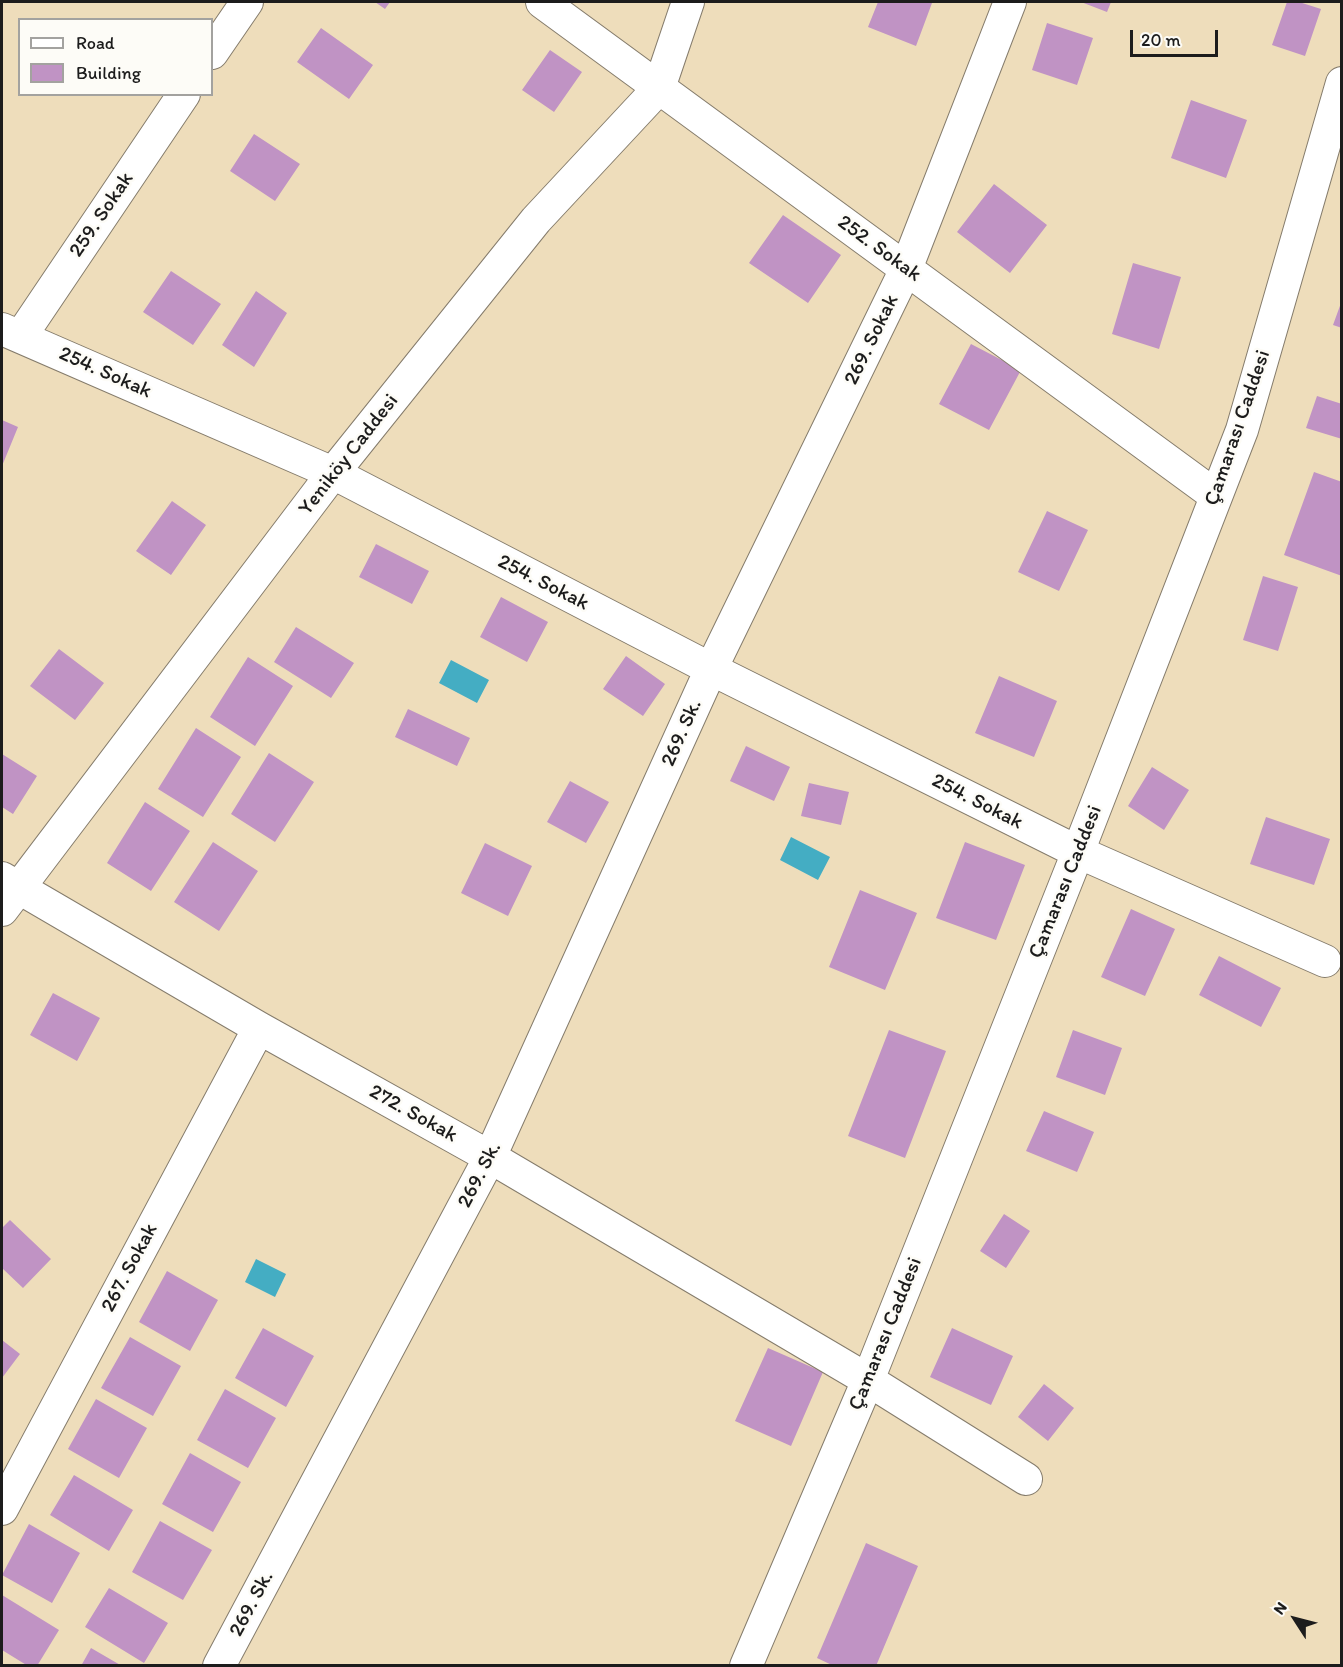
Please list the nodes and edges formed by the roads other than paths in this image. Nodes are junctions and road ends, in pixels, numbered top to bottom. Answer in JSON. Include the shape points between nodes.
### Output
{"nodes":[{"id":1,"x":247,"y":2,"type":"edge"},
{"id":2,"x":542,"y":2,"type":"edge"},
{"id":3,"x":688,"y":2,"type":"edge"},
{"id":4,"x":1010,"y":2,"type":"edge"},
{"id":5,"x":213,"y":53,"type":"edge"},
{"id":6,"x":1341,"y":83,"type":"edge"},
{"id":7,"x":659,"y":88,"type":"junction"},
{"id":8,"x":183,"y":96,"type":"edge"},
{"id":9,"x":906,"y":269,"type":"junction"},
{"id":10,"x":11,"y":332,"type":"edge"},
{"id":11,"x":333,"y":473,"type":"junction"},
{"id":12,"x":1216,"y":496,"type":"junction"},
{"id":13,"x":711,"y":669,"type":"junction"},
{"id":14,"x":1078,"y":852,"type":"junction"},
{"id":15,"x":7,"y":892,"type":"edge"},
{"id":16,"x":1326,"y":961,"type":"dead end"},
{"id":17,"x":259,"y":1028,"type":"junction"},
{"id":18,"x":490,"y":1157,"type":"junction"},
{"id":19,"x":868,"y":1380,"type":"junction"},
{"id":20,"x":1026,"y":1479,"type":"dead end"},
{"id":21,"x":2,"y":1509,"type":"edge"},
{"id":22,"x":219,"y":1665,"type":"edge"},
{"id":23,"x":746,"y":1665,"type":"edge"}],
"edges":[{"from":1,"to":5,"type":"street"},
{"from":2,"to":7,"type":"street","name":"252. Sokak"},
{"from":3,"to":7,"type":"street","name":"Yeniköy Caddesi"},
{"from":4,"to":9,"type":"street","name":"269. Sokak"},
{"from":6,"to":12,"type":"street","name":"Çamarası Caddesi","via":[[1242,430]]},
{"from":7,"to":9,"type":"street","name":"252. Sokak"},
{"from":7,"to":11,"type":"street","name":"Yeniköy Caddesi","via":[[536,220]]},
{"from":8,"to":10,"type":"street","name":"259. Sokak"},
{"from":9,"to":12,"type":"street","name":"252. Sokak"},
{"from":9,"to":13,"type":"street","name":"269. Sokak"},
{"from":10,"to":11,"type":"street","name":"254. Sokak"},
{"from":11,"to":13,"type":"street","name":"254. Sokak"},
{"from":11,"to":15,"type":"street","name":"Yeniköy Caddesi"},
{"from":12,"to":14,"type":"street","name":"Çamarası Caddesi"},
{"from":13,"to":14,"type":"street","name":"254. Sokak"},
{"from":13,"to":18,"type":"street","name":"269. Sk."},
{"from":14,"to":16,"type":"street","name":"254. Sokak"},
{"from":14,"to":19,"type":"street","name":"Çamarası Caddesi"},
{"from":15,"to":17,"type":"street","name":"272. Sokak"},
{"from":17,"to":18,"type":"street","name":"272. Sokak"},
{"from":17,"to":21,"type":"street","name":"267. Sokak"},
{"from":18,"to":19,"type":"street","name":"272. Sokak"},
{"from":18,"to":22,"type":"street","name":"269. Sk."},
{"from":19,"to":20,"type":"street","name":"272. Sokak"},
{"from":19,"to":23,"type":"street","name":"Çamarası Caddesi"}]}
